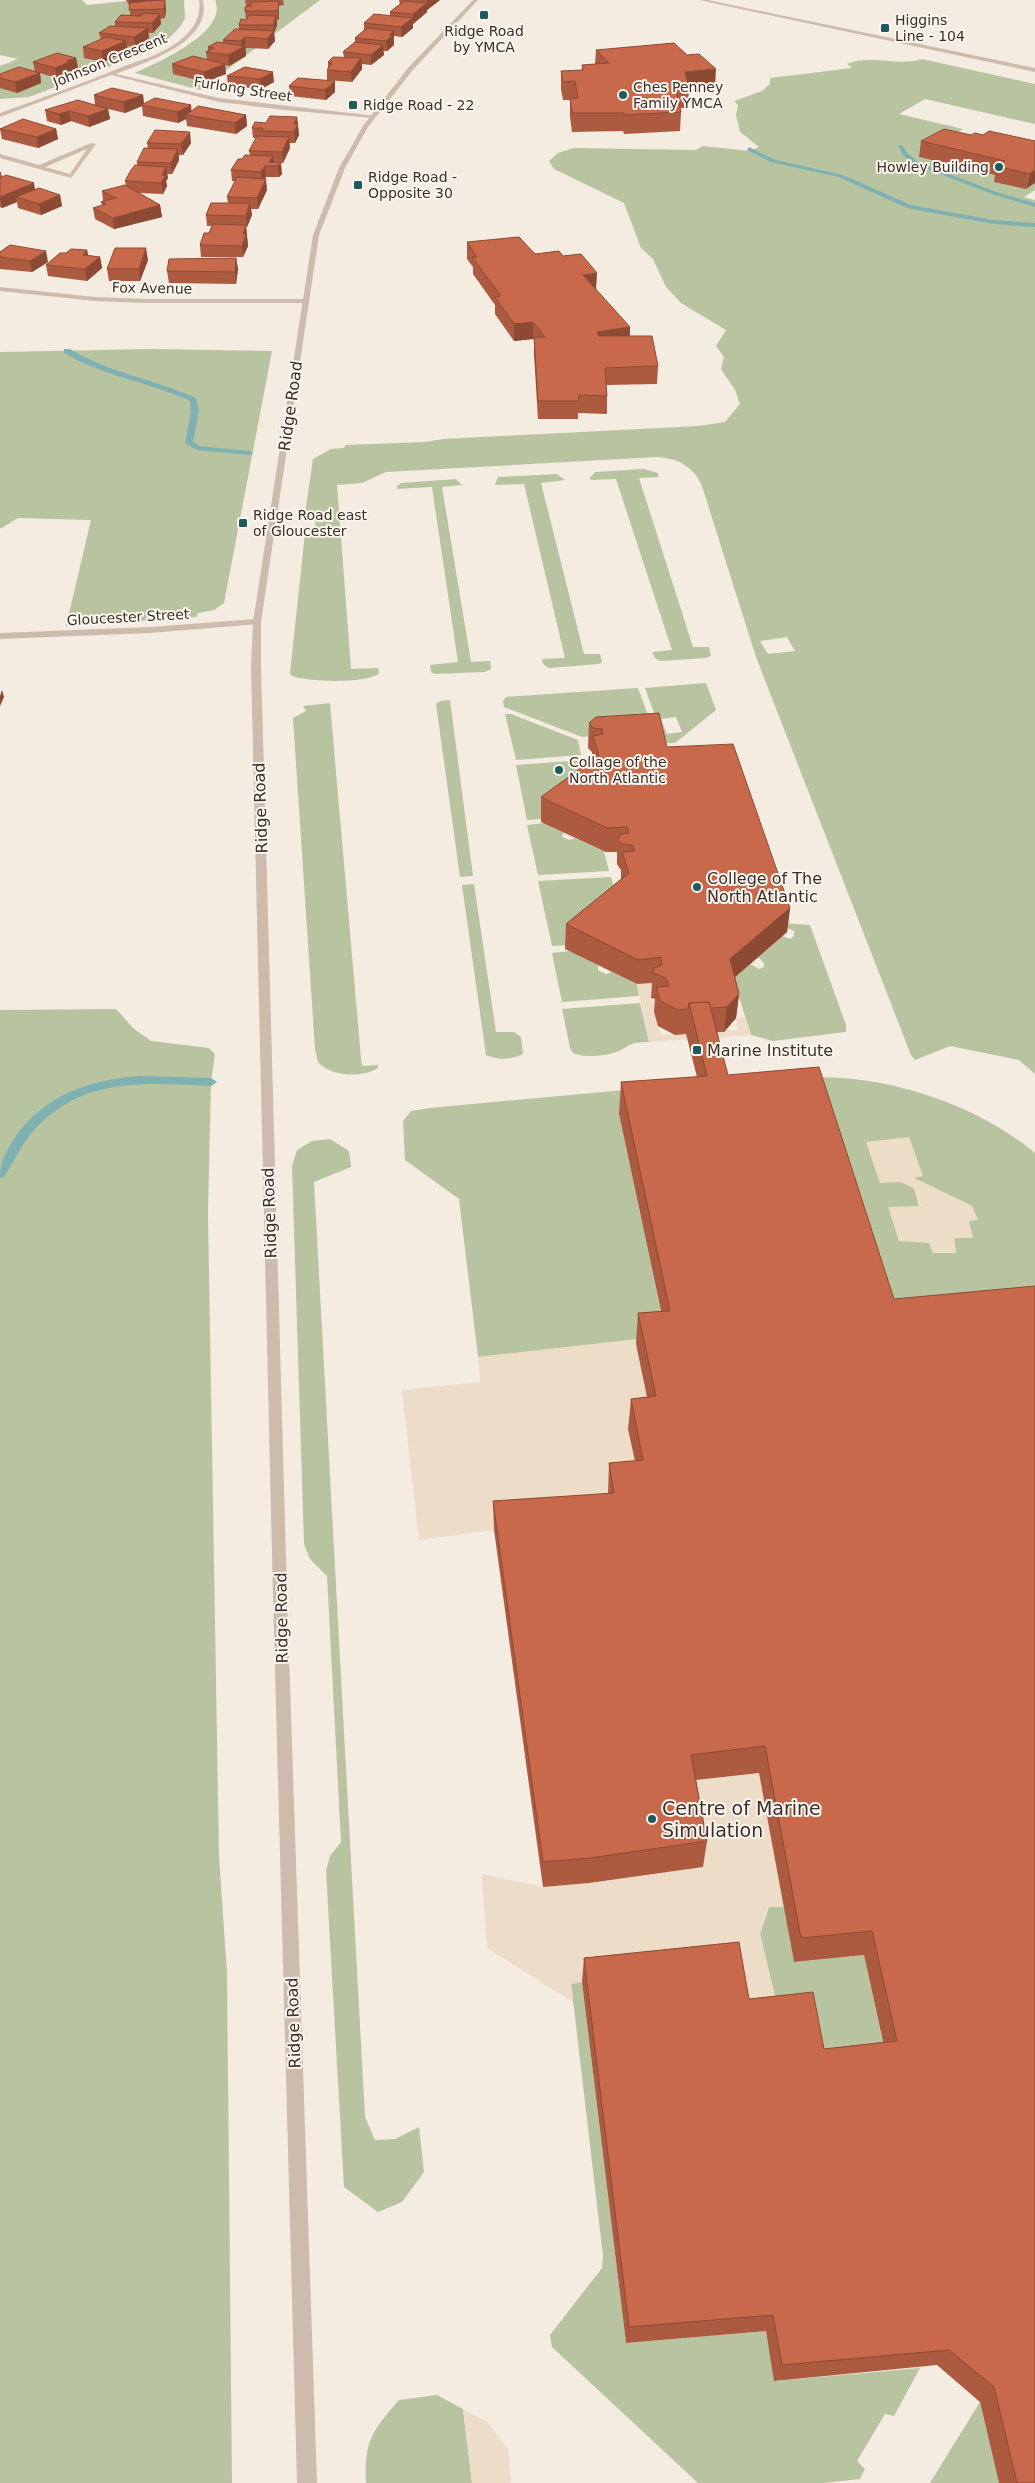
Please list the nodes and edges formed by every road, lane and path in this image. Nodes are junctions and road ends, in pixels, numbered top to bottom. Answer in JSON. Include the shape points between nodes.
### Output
{"nodes":[{"id":1,"x":201,"y":0,"type":"edge"},
{"id":2,"x":476,"y":0,"type":"edge"},
{"id":3,"x":701,"y":0,"type":"edge"},
{"id":4,"x":1035,"y":70,"type":"edge"},
{"id":5,"x":112,"y":74,"type":"junction"},
{"id":6,"x":0,"y":106,"type":"edge"},
{"id":7,"x":14,"y":109,"type":"junction"},
{"id":8,"x":0,"y":115,"type":"edge"},
{"id":9,"x":373,"y":116,"type":"junction"},
{"id":10,"x":0,"y":156,"type":"edge"},
{"id":11,"x":40,"y":167,"type":"junction"},
{"id":12,"x":0,"y":289,"type":"edge"},
{"id":13,"x":305,"y":301,"type":"junction"},
{"id":14,"x":257,"y":622,"type":"junction"},
{"id":15,"x":0,"y":636,"type":"edge"},
{"id":16,"x":307,"y":2483,"type":"edge"}],
"edges":[{"from":1,"to":5,"type":"street","name":"Johnson Crescent","via":[[203,7],[199,22],[183,40],[170,49]]},
{"from":2,"to":9,"type":"street","name":"Ridge Road","via":[[401,78]]},
{"from":3,"to":4,"type":"street"},
{"from":5,"to":7,"type":"street","name":"Johnson Crescent"},
{"from":5,"to":9,"type":"street","name":"Furlong Street","via":[[226,101]]},
{"from":6,"to":7,"type":"street"},
{"from":7,"to":8,"type":"street","name":"Johnson Crescent"},
{"from":9,"to":13,"type":"street","name":"Ridge Road","via":[[353,147],[316,235]]},
{"from":10,"to":11,"type":"street"},
{"from":11,"to":11,"type":"street","via":[[71,176],[94,144],[66,156]]},
{"from":12,"to":13,"type":"street","name":"Fox Avenue","via":[[135,300]]},
{"from":13,"to":14,"type":"street","name":"Ridge Road"},
{"from":14,"to":15,"type":"street","name":"Gloucester Street"},
{"from":14,"to":16,"type":"street","name":"Ridge Road","via":[[266,1120]]}]}
